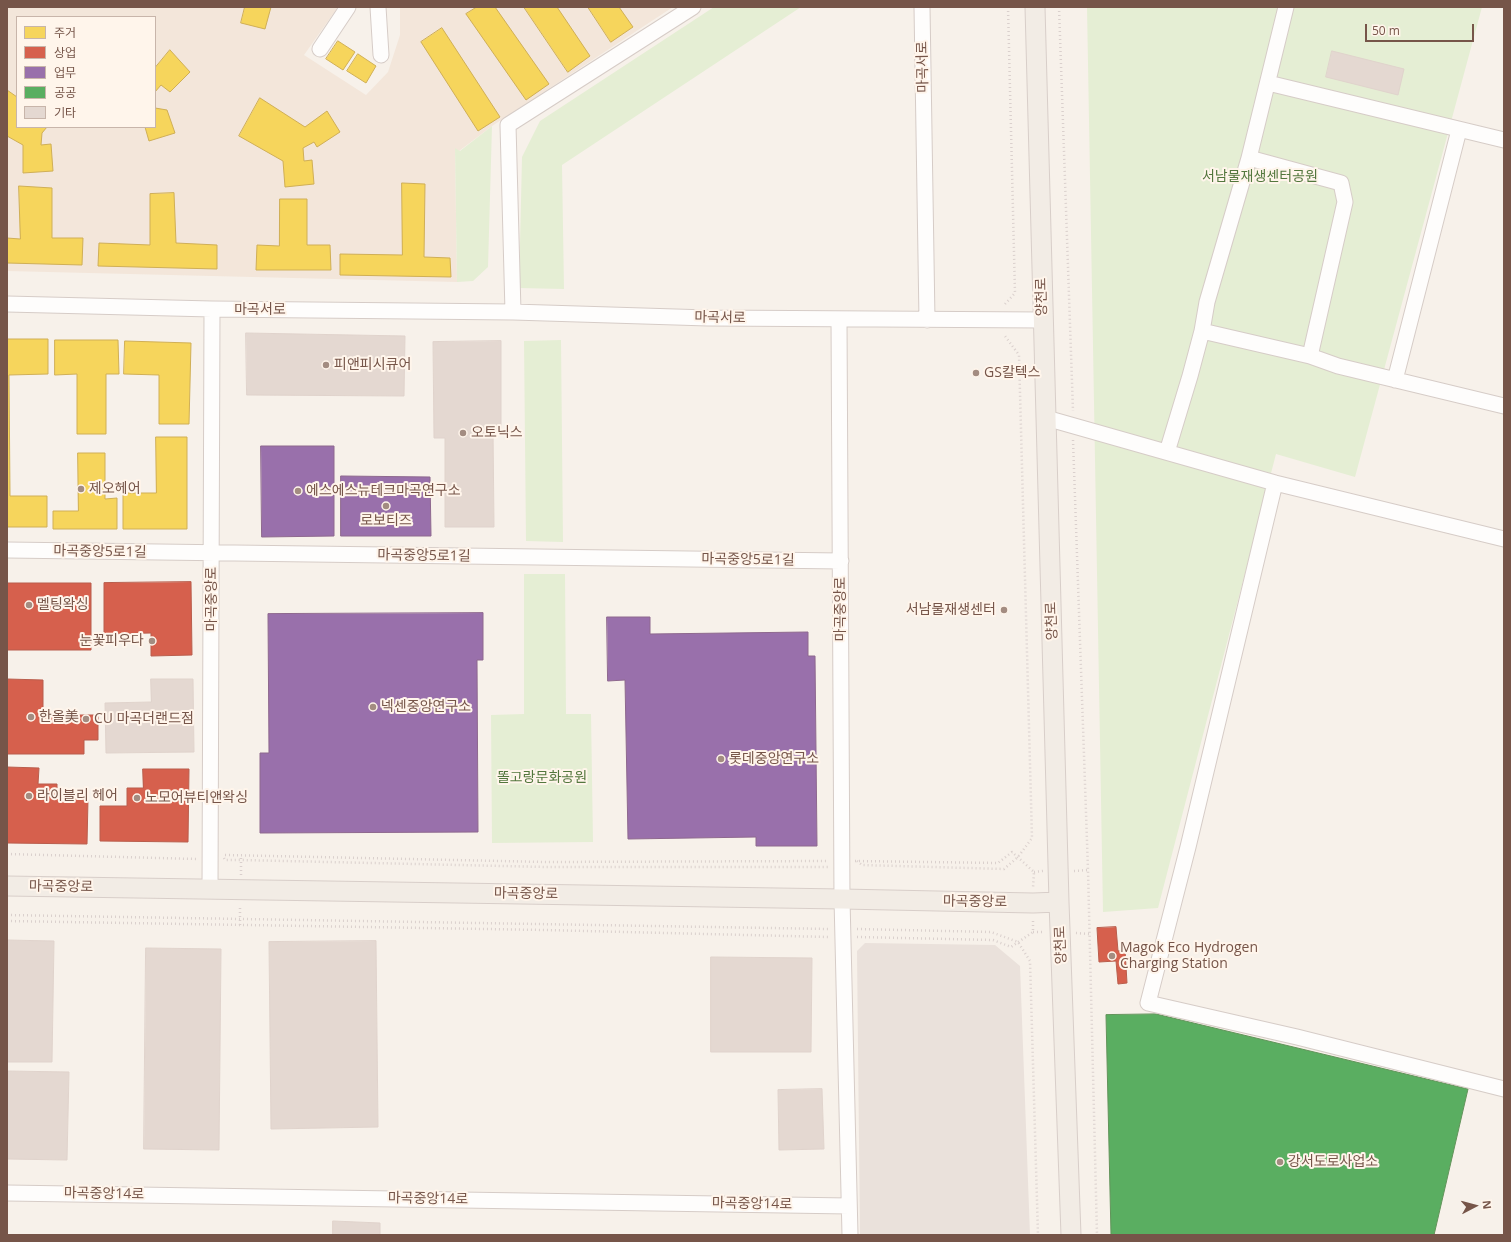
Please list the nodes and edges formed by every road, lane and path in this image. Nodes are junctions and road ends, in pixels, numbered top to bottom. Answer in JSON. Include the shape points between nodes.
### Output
{"nodes":[{"id":1,"x":348,"y":7,"type":"edge"},
{"id":2,"x":378,"y":7,"type":"edge"},
{"id":3,"x":693,"y":7,"type":"edge"},
{"id":4,"x":922,"y":7,"type":"edge"},
{"id":5,"x":1008,"y":7,"type":"edge"},
{"id":6,"x":1035,"y":7,"type":"edge"},
{"id":7,"x":1286,"y":7,"type":"edge"},
{"id":8,"x":320,"y":49,"type":"dead end"},
{"id":9,"x":381,"y":55,"type":"dead end"},
{"id":10,"x":1268,"y":83,"type":"junction"},
{"id":11,"x":1459,"y":130,"type":"junction"},
{"id":12,"x":1504,"y":140,"type":"edge"},
{"id":13,"x":1249,"y":158,"type":"junction"},
{"id":14,"x":7,"y":304,"type":"edge"},
{"id":15,"x":1005,"y":304,"type":"dead end"},
{"id":16,"x":212,"y":310,"type":"junction"},
{"id":17,"x":513,"y":312,"type":"junction"},
{"id":18,"x":839,"y":319,"type":"junction"},
{"id":19,"x":927,"y":320,"type":"junction"},
{"id":20,"x":1043,"y":320,"type":"junction"},
{"id":21,"x":1202,"y":332,"type":"junction"},
{"id":22,"x":1005,"y":336,"type":"dead end"},
{"id":23,"x":1310,"y":356,"type":"junction"},
{"id":24,"x":1395,"y":380,"type":"junction"},
{"id":25,"x":1504,"y":406,"type":"edge"},
{"id":26,"x":1046,"y":418,"type":"junction"},
{"id":27,"x":1167,"y":452,"type":"junction"},
{"id":28,"x":1276,"y":483,"type":"junction"},
{"id":29,"x":1504,"y":539,"type":"edge"},
{"id":30,"x":7,"y":550,"type":"edge"},
{"id":31,"x":212,"y":554,"type":"junction"},
{"id":32,"x":841,"y":561,"type":"junction"},
{"id":33,"x":7,"y":854,"type":"edge"},
{"id":34,"x":200,"y":854,"type":"dead end"},
{"id":35,"x":1018,"y":857,"type":"junction"},
{"id":36,"x":833,"y":861,"type":"dead end"},
{"id":37,"x":1088,"y":862,"type":"dead end"},
{"id":38,"x":831,"y":864,"type":"dead end"},
{"id":39,"x":7,"y":886,"type":"edge"},
{"id":40,"x":210,"y":889,"type":"junction"},
{"id":41,"x":842,"y":899,"type":"junction"},
{"id":42,"x":1059,"y":902,"type":"junction"},
{"id":43,"x":7,"y":916,"type":"edge"},
{"id":44,"x":7,"y":922,"type":"edge"},
{"id":45,"x":843,"y":933,"type":"junction"},
{"id":46,"x":1018,"y":942,"type":"junction"},
{"id":47,"x":1504,"y":1089,"type":"edge"},
{"id":48,"x":7,"y":1193,"type":"edge"},
{"id":49,"x":848,"y":1206,"type":"junction"},
{"id":50,"x":850,"y":1235,"type":"edge"},
{"id":51,"x":1038,"y":1235,"type":"edge"},
{"id":52,"x":1071,"y":1235,"type":"edge"},
{"id":53,"x":1097,"y":1235,"type":"edge"}],
"edges":[{"from":1,"to":8,"type":"street"},
{"from":2,"to":9,"type":"street"},
{"from":3,"to":17,"type":"street","via":[[508,125]]},
{"from":4,"to":19,"type":"street","name":"마곡서로"},
{"from":5,"to":15,"type":"path","via":[[1015,293]]},
{"from":6,"to":20,"type":"main road","name":"양천로"},
{"from":7,"to":10,"type":"street"},
{"from":10,"to":11,"type":"street"},
{"from":10,"to":13,"type":"street"},
{"from":11,"to":12,"type":"street"},
{"from":11,"to":24,"type":"street"},
{"from":13,"to":21,"type":"street","via":[[1207,302]]},
{"from":13,"to":23,"type":"street","via":[[1341,183],[1345,202]]},
{"from":14,"to":16,"type":"street","name":"마곡서로"},
{"from":16,"to":17,"type":"street","name":"마곡서로"},
{"from":16,"to":31,"type":"street","name":"마곡중앙로"},
{"from":17,"to":18,"type":"street","name":"마곡서로"},
{"from":18,"to":19,"type":"street","name":"마곡서로"},
{"from":18,"to":32,"type":"street","name":"마곡중앙로"},
{"from":19,"to":20,"type":"street","name":"마곡서로"},
{"from":20,"to":26,"type":"main road","name":"양천로"},
{"from":21,"to":23,"type":"street"},
{"from":21,"to":27,"type":"street"},
{"from":22,"to":35,"type":"path","via":[[1019,355],[1032,838]]},
{"from":23,"to":24,"type":"street","via":[[1338,366]]},
{"from":24,"to":25,"type":"street"},
{"from":26,"to":27,"type":"street"},
{"from":26,"to":42,"type":"main road","name":"양천로"},
{"from":27,"to":28,"type":"street"},
{"from":28,"to":29,"type":"street"},
{"from":28,"to":47,"type":"street","via":[[1148,1003]]},
{"from":30,"to":31,"type":"street","name":"마곡중앙5로1길"},
{"from":31,"to":32,"type":"street","name":"마곡중앙5로1길"},
{"from":31,"to":40,"type":"street","name":"마곡중앙로"},
{"from":32,"to":41,"type":"street","name":"마곡중앙로"},
{"from":33,"to":34,"type":"path","via":[[197,859]]},
{"from":35,"to":35,"type":"path","via":[[1012,852],[998,863],[857,861],[862,865],[1004,868]]},
{"from":36,"to":38,"type":"path","via":[[546,862],[222,855],[225,860],[538,867],[828,867]]},
{"from":37,"to":53,"type":"path"},
{"from":39,"to":40,"type":"main road","name":"마곡중앙로"},
{"from":40,"to":41,"type":"main road","name":"마곡중앙로"},
{"from":41,"to":42,"type":"main road","name":"마곡중앙로"},
{"from":41,"to":45,"type":"street"},
{"from":42,"to":52,"type":"main road","name":"양천로"},
{"from":43,"to":45,"type":"path"},
{"from":44,"to":45,"type":"path"},
{"from":45,"to":46,"type":"path","via":[[991,932]]},
{"from":45,"to":46,"type":"path","via":[[993,940],[1010,947]]},
{"from":45,"to":49,"type":"street"},
{"from":46,"to":51,"type":"path","via":[[1030,961]]},
{"from":48,"to":49,"type":"street","name":"마곡중앙14로"},
{"from":49,"to":50,"type":"street"}]}
